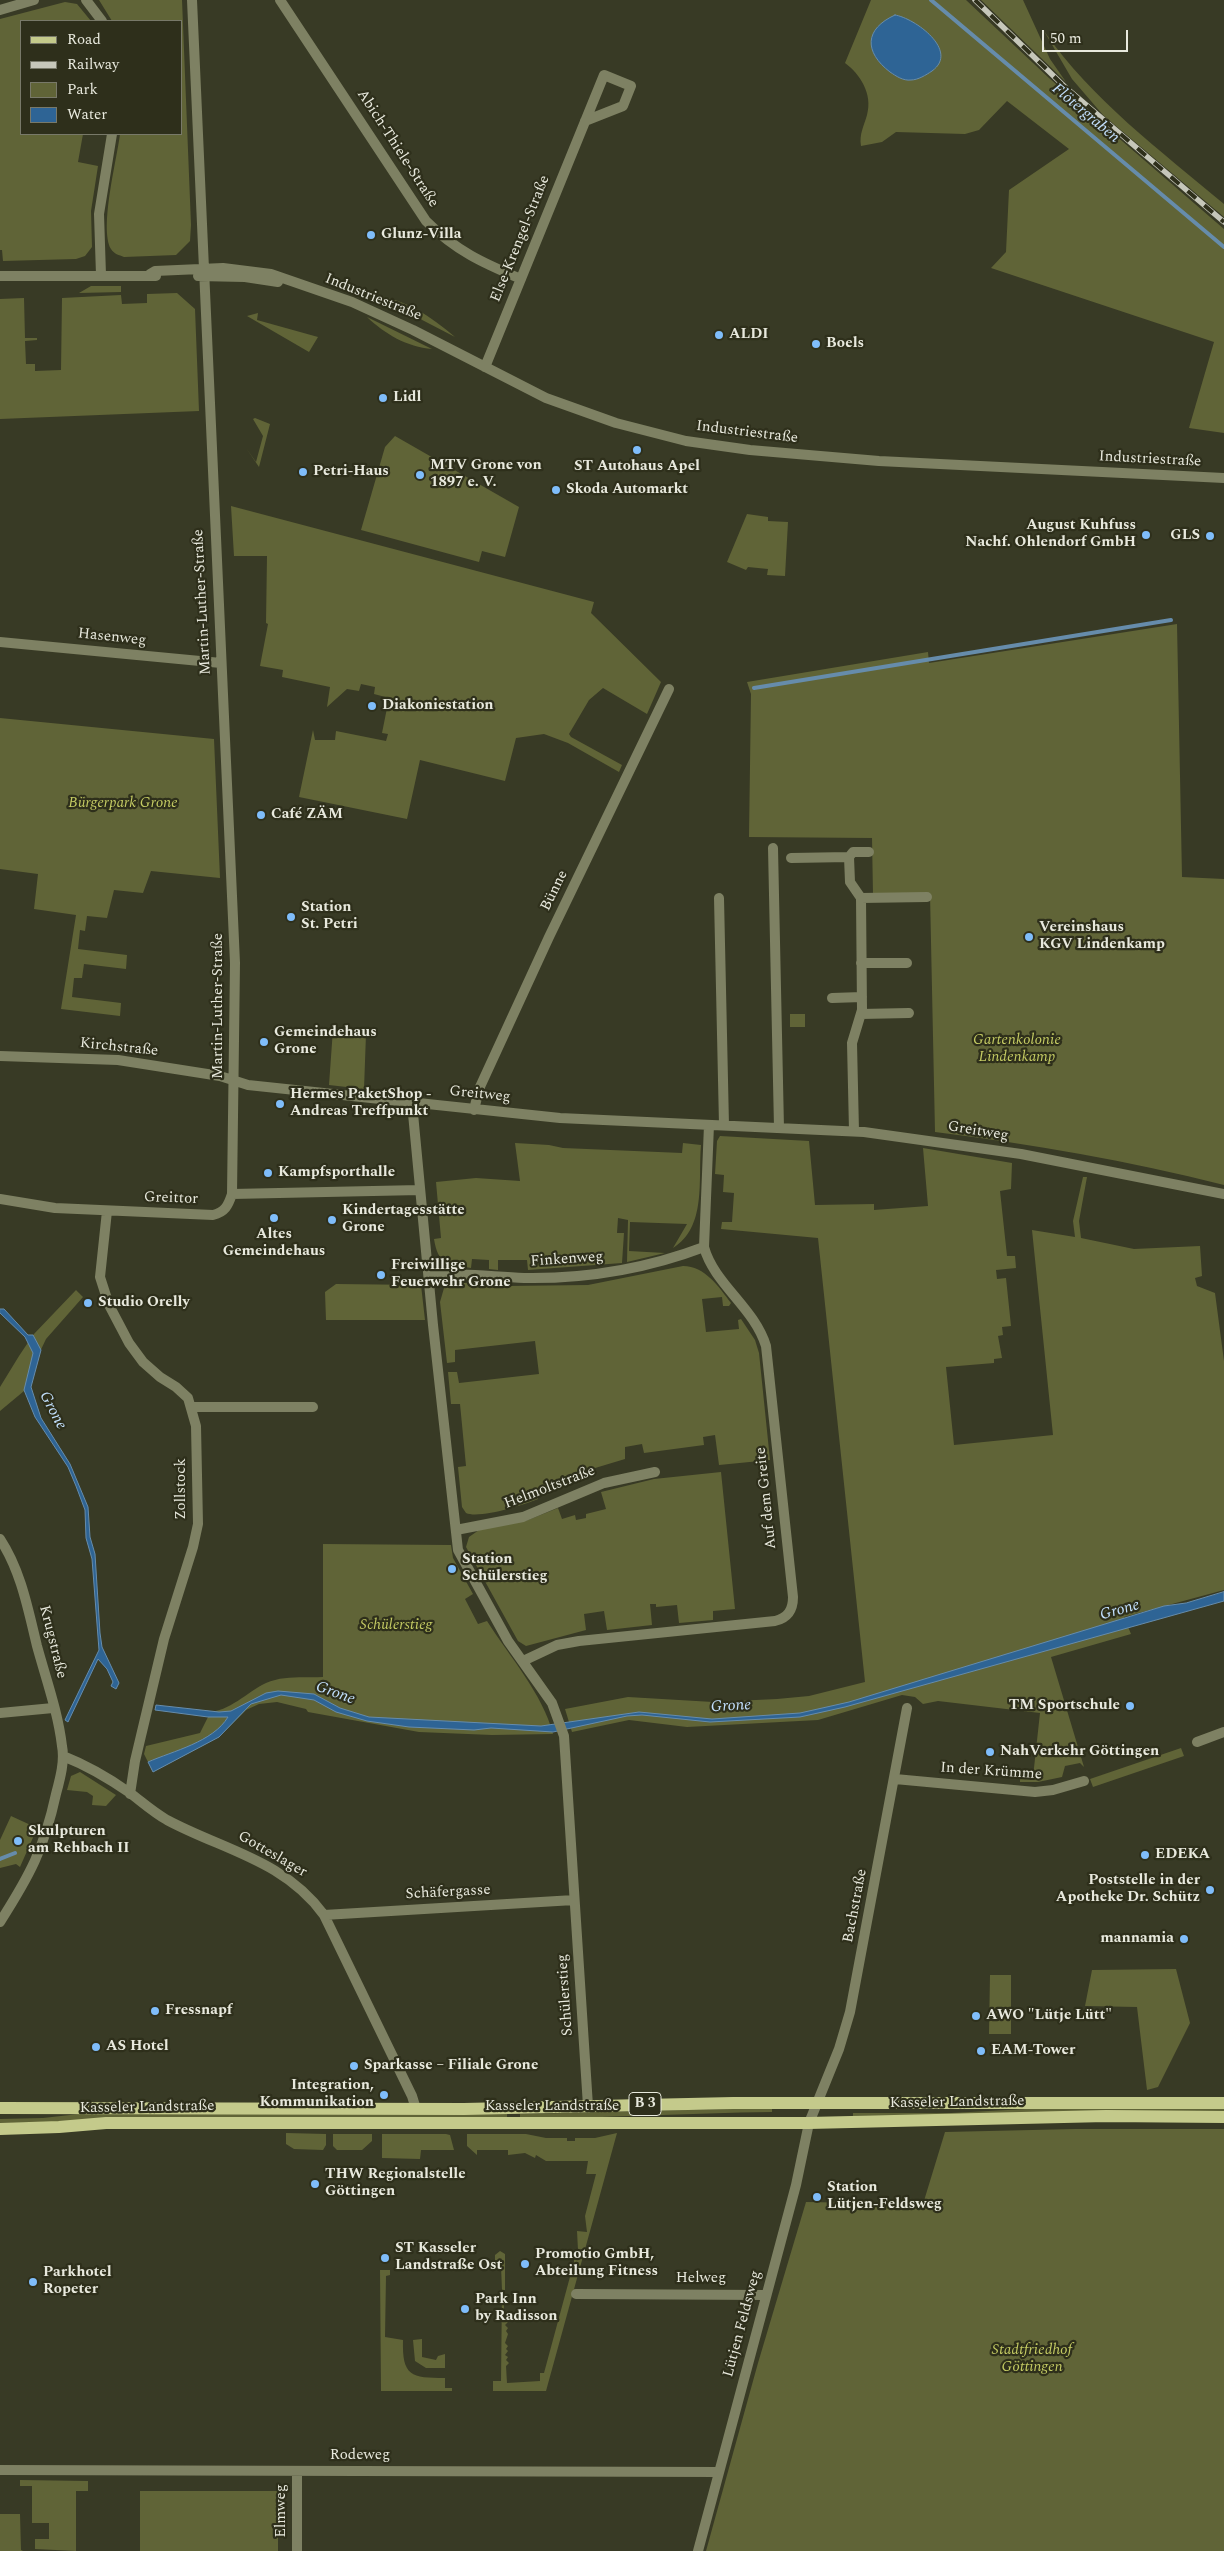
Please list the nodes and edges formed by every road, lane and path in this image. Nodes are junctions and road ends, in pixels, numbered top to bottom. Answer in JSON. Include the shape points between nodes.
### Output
{"nodes":[{"id":1,"x":34,"y":0,"type":"edge"},
{"id":2,"x":86,"y":0,"type":"edge"},
{"id":3,"x":192,"y":0,"type":"edge"},
{"id":4,"x":280,"y":0,"type":"edge"},
{"id":5,"x":0,"y":10,"type":"edge"},
{"id":6,"x":101,"y":20,"type":"edge"},
{"id":7,"x":585,"y":121,"type":"junction"},
{"id":8,"x":112,"y":135,"type":"edge"},
{"id":9,"x":203,"y":273,"type":"junction"},
{"id":10,"x":101,"y":275,"type":"junction"},
{"id":11,"x":0,"y":276,"type":"edge"},
{"id":12,"x":521,"y":279,"type":"junction"},
{"id":13,"x":485,"y":367,"type":"junction"},
{"id":14,"x":1224,"y":478,"type":"edge"},
{"id":15,"x":0,"y":642,"type":"edge"},
{"id":16,"x":221,"y":663,"type":"junction"},
{"id":17,"x":669,"y":689,"type":"dead end"},
{"id":18,"x":773,"y":848,"type":"dead end"},
{"id":19,"x":869,"y":852,"type":"dead end"},
{"id":20,"x":849,"y":857,"type":"junction"},
{"id":21,"x":792,"y":858,"type":"dead end"},
{"id":22,"x":927,"y":897,"type":"dead end"},
{"id":23,"x":719,"y":898,"type":"dead end"},
{"id":24,"x":861,"y":898,"type":"junction"},
{"id":25,"x":907,"y":963,"type":"dead end"},
{"id":26,"x":862,"y":964,"type":"junction"},
{"id":27,"x":862,"y":997,"type":"junction"},
{"id":28,"x":832,"y":998,"type":"dead end"},
{"id":29,"x":909,"y":1013,"type":"dead end"},
{"id":30,"x":861,"y":1014,"type":"junction"},
{"id":31,"x":0,"y":1056,"type":"edge"},
{"id":32,"x":234,"y":1080,"type":"junction"},
{"id":33,"x":412,"y":1103,"type":"junction"},
{"id":34,"x":474,"y":1110,"type":"junction"},
{"id":35,"x":708,"y":1125,"type":"junction"},
{"id":36,"x":724,"y":1125,"type":"junction"},
{"id":37,"x":779,"y":1128,"type":"junction"},
{"id":38,"x":854,"y":1131,"type":"junction"},
{"id":39,"x":420,"y":1190,"type":"junction"},
{"id":40,"x":1224,"y":1194,"type":"edge"},
{"id":41,"x":230,"y":1198,"type":"junction"},
{"id":42,"x":0,"y":1199,"type":"edge"},
{"id":43,"x":107,"y":1211,"type":"junction"},
{"id":44,"x":704,"y":1247,"type":"junction"},
{"id":45,"x":429,"y":1276,"type":"junction"},
{"id":46,"x":192,"y":1407,"type":"junction"},
{"id":47,"x":313,"y":1407,"type":"dead end"},
{"id":48,"x":655,"y":1472,"type":"dead end"},
{"id":49,"x":456,"y":1530,"type":"junction"},
{"id":50,"x":0,"y":1539,"type":"edge"},
{"id":51,"x":523,"y":1661,"type":"junction"},
{"id":52,"x":53,"y":1708,"type":"junction"},
{"id":53,"x":907,"y":1708,"type":"dead end"},
{"id":54,"x":0,"y":1713,"type":"edge"},
{"id":55,"x":1224,"y":1732,"type":"edge"},
{"id":56,"x":1197,"y":1742,"type":"dead end"},
{"id":57,"x":63,"y":1756,"type":"junction"},
{"id":58,"x":895,"y":1779,"type":"junction"},
{"id":59,"x":1084,"y":1781,"type":"dead end"},
{"id":60,"x":130,"y":1794,"type":"junction"},
{"id":61,"x":574,"y":1900,"type":"junction"},
{"id":62,"x":324,"y":1915,"type":"junction"},
{"id":63,"x":0,"y":1922,"type":"edge"},
{"id":64,"x":816,"y":2104,"type":"junction"},
{"id":65,"x":1224,"y":2104,"type":"edge"},
{"id":66,"x":588,"y":2106,"type":"junction"},
{"id":67,"x":0,"y":2108,"type":"edge"},
{"id":68,"x":416,"y":2109,"type":"junction"},
{"id":69,"x":1224,"y":2117,"type":"edge"},
{"id":70,"x":809,"y":2123,"type":"junction"},
{"id":71,"x":0,"y":2129,"type":"edge"},
{"id":72,"x":576,"y":2294,"type":"dead end"},
{"id":73,"x":766,"y":2295,"type":"junction"},
{"id":74,"x":0,"y":2470,"type":"edge"},
{"id":75,"x":297,"y":2471,"type":"junction"},
{"id":76,"x":719,"y":2472,"type":"junction"},
{"id":77,"x":297,"y":2551,"type":"edge"},
{"id":78,"x":698,"y":2551,"type":"edge"}],
"edges":[{"from":1,"to":5,"type":"street"},
{"from":2,"to":6,"type":"street"},
{"from":3,"to":9,"type":"street","name":"Martin-Luther-Straße"},
{"from":4,"to":12,"type":"street","name":"Abich-Thiele-Straße","via":[[426,221],[466,255]]},
{"from":7,"to":7,"type":"street","name":"Else-Krengel-Straße","via":[[604,75],[631,86],[623,106]]},
{"from":7,"to":12,"type":"street","name":"Else-Krengel-Straße"},
{"from":8,"to":10,"type":"street","via":[[99,214]]},
{"from":9,"to":10,"type":"street","name":"Industriestraße","via":[[155,271],[150,274]]},
{"from":9,"to":13,"type":"street","name":"Industriestraße","via":[[298,284],[360,306]]},
{"from":9,"to":16,"type":"street","name":"Martin-Luther-Straße"},
{"from":10,"to":11,"type":"street","name":"Industriestraße"},
{"from":12,"to":13,"type":"street","name":"Else-Krengel-Straße"},
{"from":13,"to":14,"type":"street","name":"Industriestraße","via":[[546,398],[607,420],[686,441],[723,447],[879,462]]},
{"from":15,"to":16,"type":"street","name":"Hasenweg"},
{"from":16,"to":32,"type":"street","name":"Martin-Luther-Straße","via":[[235,963]]},
{"from":17,"to":34,"type":"street","name":"Bünne","via":[[549,937],[479,1089]]},
{"from":18,"to":37,"type":"street"},
{"from":19,"to":20,"type":"street","via":[[853,852]]},
{"from":20,"to":21,"type":"street"},
{"from":20,"to":24,"type":"street","via":[[850,882]]},
{"from":22,"to":24,"type":"street"},
{"from":23,"to":36,"type":"street"},
{"from":24,"to":26,"type":"street"},
{"from":25,"to":26,"type":"street"},
{"from":26,"to":27,"type":"street"},
{"from":27,"to":28,"type":"street"},
{"from":27,"to":30,"type":"street"},
{"from":29,"to":30,"type":"street"},
{"from":30,"to":38,"type":"street","via":[[852,1043]]},
{"from":31,"to":32,"type":"street","name":"Kirchstraße","via":[[118,1060]]},
{"from":32,"to":33,"type":"street","name":"Greitweg","via":[[248,1085]]},
{"from":32,"to":41,"type":"street","name":"Martin-Luther-Straße"},
{"from":33,"to":34,"type":"street","name":"Greitweg"},
{"from":33,"to":39,"type":"street","name":"Schülerstieg"},
{"from":34,"to":35,"type":"street","name":"Greitweg"},
{"from":35,"to":36,"type":"street","name":"Greitweg"},
{"from":35,"to":44,"type":"street","name":"Auf dem Greite"},
{"from":36,"to":37,"type":"street","name":"Greitweg"},
{"from":37,"to":38,"type":"street","name":"Greitweg"},
{"from":38,"to":40,"type":"street","name":"Greitweg","via":[[1021,1154]]},
{"from":39,"to":41,"type":"street"},
{"from":39,"to":45,"type":"street","name":"Schülerstieg"},
{"from":41,"to":43,"type":"street","name":"Greittor","via":[[221,1214],[212,1216]]},
{"from":42,"to":43,"type":"street","name":"Greittor","via":[[55,1208]]},
{"from":43,"to":46,"type":"street","name":"Zollstock","via":[[100,1277],[109,1305],[129,1344],[143,1362],[184,1393]]},
{"from":44,"to":45,"type":"street","name":"Finkenweg","via":[[669,1260],[584,1275],[525,1278]]},
{"from":44,"to":51,"type":"street","name":"Auf dem Greite","via":[[711,1265],[753,1319],[766,1346],[792,1608],[785,1617],[775,1621],[579,1641],[557,1645]]},
{"from":45,"to":49,"type":"street","name":"Schülerstieg"},
{"from":46,"to":47,"type":"street"},
{"from":46,"to":60,"type":"street","name":"Zollstock","via":[[196,1426],[198,1524],[164,1639]]},
{"from":48,"to":49,"type":"street","name":"Helmoltstraße","via":[[604,1483],[523,1517]]},
{"from":49,"to":51,"type":"street","name":"Schülerstieg","via":[[460,1555]]},
{"from":50,"to":52,"type":"street","name":"Krugstraße","via":[[23,1589]]},
{"from":51,"to":61,"type":"street","name":"Schülerstieg","via":[[552,1703],[563,1732]]},
{"from":52,"to":54,"type":"street"},
{"from":52,"to":57,"type":"street","name":"Krugstraße"},
{"from":53,"to":58,"type":"street","name":"Bachstraße"},
{"from":55,"to":56,"type":"street"},
{"from":57,"to":60,"type":"street","name":"Gotteslager"},
{"from":57,"to":63,"type":"street","via":[[52,1816],[41,1850],[27,1880]]},
{"from":58,"to":59,"type":"street","name":"In der Krümme","via":[[1035,1792]]},
{"from":58,"to":64,"type":"street","name":"Bachstraße","via":[[850,2012],[839,2049]]},
{"from":60,"to":62,"type":"street","name":"Gotteslager","via":[[166,1819],[247,1855],[295,1882]]},
{"from":61,"to":62,"type":"street","name":"Schäfergasse"},
{"from":61,"to":66,"type":"street","name":"Schülerstieg"},
{"from":62,"to":68,"type":"street","name":"Gotteslager"},
{"from":64,"to":65,"type":"main road","name":"Kasseler Landstraße","number":"B 3"},
{"from":64,"to":66,"type":"main road","name":"Kasseler Landstraße","number":"B 3"},
{"from":64,"to":70,"type":"street","name":"Lütjen Feldsweg"},
{"from":66,"to":68,"type":"main road","name":"Kasseler Landstraße","number":"B 3"},
{"from":67,"to":68,"type":"main road","name":"Kasseler Landstraße","number":"B 3"},
{"from":69,"to":70,"type":"main road","name":"Kasseler Landstraße","number":"B 3"},
{"from":70,"to":71,"type":"main road","name":"Kasseler Landstraße","number":"B 3","via":[[106,2123]]},
{"from":70,"to":73,"type":"street","name":"Lütjen Feldsweg"},
{"from":72,"to":73,"type":"street","name":"Helweg"},
{"from":73,"to":76,"type":"street","name":"Lütjen Feldsweg"},
{"from":74,"to":75,"type":"street","name":"Rodeweg"},
{"from":75,"to":76,"type":"street","name":"Rodeweg"},
{"from":75,"to":77,"type":"street","name":"Elmweg"},
{"from":76,"to":78,"type":"street","name":"Lütjen Feldsweg"}]}
